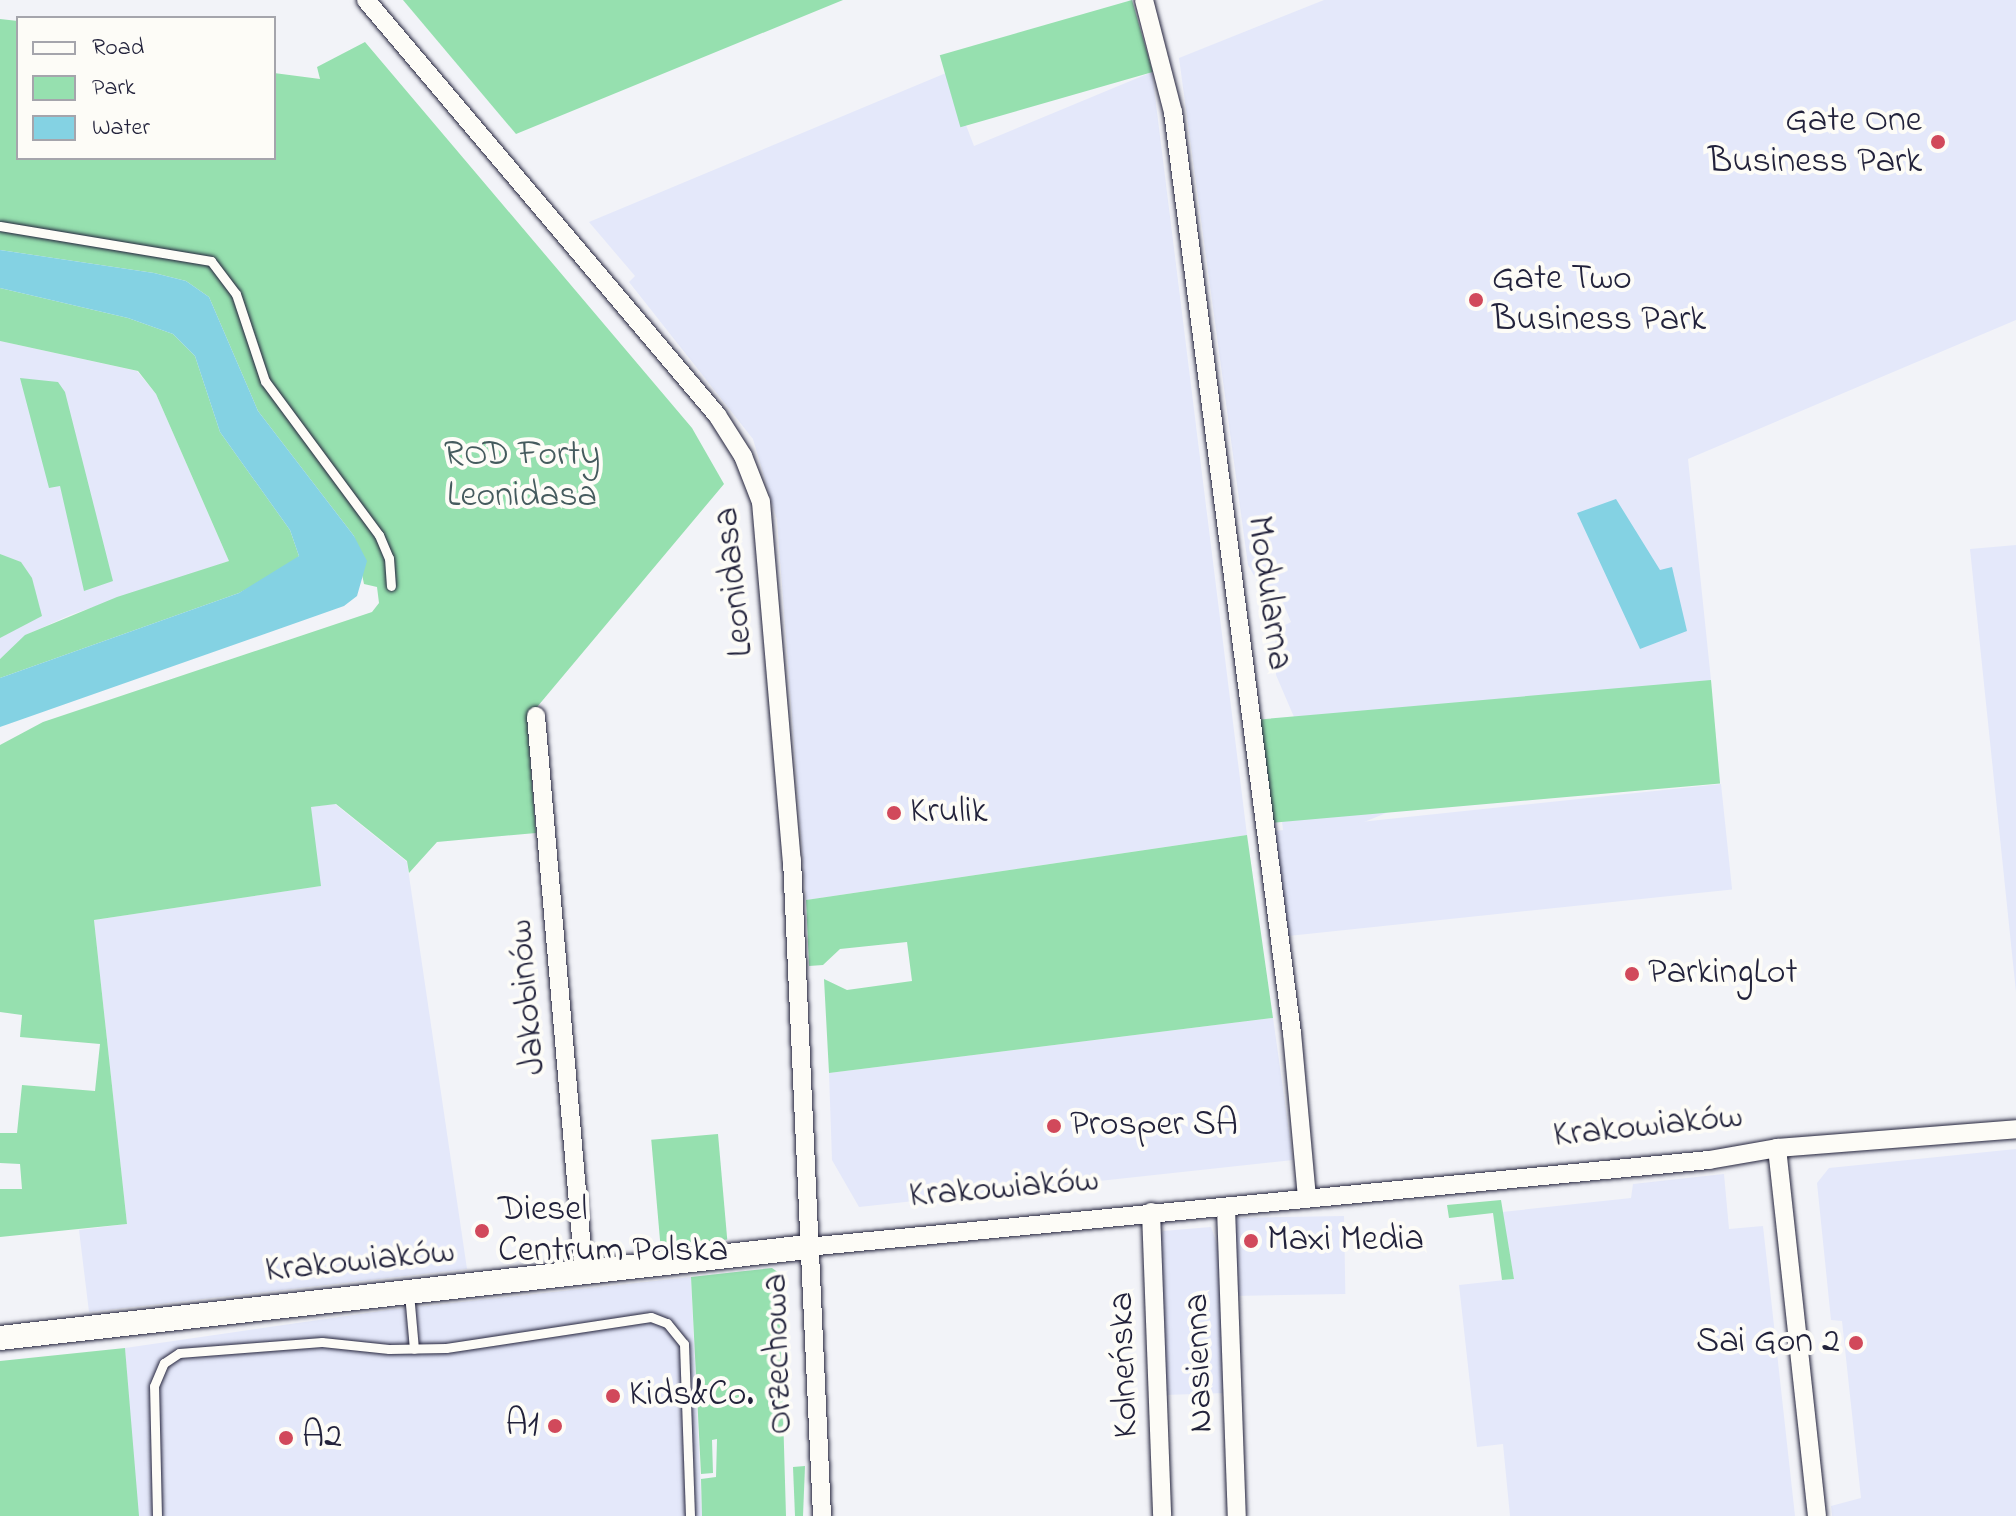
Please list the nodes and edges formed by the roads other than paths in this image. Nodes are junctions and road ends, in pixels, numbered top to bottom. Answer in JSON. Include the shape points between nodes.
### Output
{"nodes":[{"id":1,"x":366,"y":0,"type":"edge"},
{"id":2,"x":1144,"y":0,"type":"edge"},
{"id":3,"x":0,"y":226,"type":"edge"},
{"id":4,"x":391,"y":586,"type":"dead end"},
{"id":5,"x":536,"y":716,"type":"dead end"},
{"id":6,"x":2016,"y":1129,"type":"edge"},
{"id":7,"x":1777,"y":1148,"type":"junction"},
{"id":8,"x":1307,"y":1198,"type":"junction"},
{"id":9,"x":1226,"y":1208,"type":"junction"},
{"id":10,"x":1151,"y":1212,"type":"junction"},
{"id":11,"x":807,"y":1247,"type":"junction"},
{"id":12,"x":584,"y":1273,"type":"junction"},
{"id":13,"x":409,"y":1293,"type":"junction"},
{"id":14,"x":0,"y":1338,"type":"edge"},
{"id":15,"x":414,"y":1349,"type":"junction"},
{"id":16,"x":816,"y":1458,"type":"junction"},
{"id":17,"x":157,"y":1516,"type":"edge"},
{"id":18,"x":690,"y":1516,"type":"edge"},
{"id":19,"x":810,"y":1516,"type":"edge"},
{"id":20,"x":822,"y":1516,"type":"edge"},
{"id":21,"x":1162,"y":1516,"type":"edge"},
{"id":22,"x":1237,"y":1516,"type":"edge"},
{"id":23,"x":1817,"y":1516,"type":"edge"}],
"edges":[{"from":1,"to":11,"type":"street","name":"Leonidasa","via":[[689,381],[734,440],[756,486],[767,534],[791,844]]},
{"from":2,"to":8,"type":"street","name":"Modularna","via":[[1173,112],[1292,1033]]},
{"from":3,"to":4,"type":"lane","via":[[211,261],[236,294],[265,381],[379,535],[389,558]]},
{"from":5,"to":12,"type":"street","name":"Jakobinów"},
{"from":6,"to":7,"type":"street","name":"Krakowiaków"},
{"from":7,"to":8,"type":"street","name":"Krakowiaków","via":[[1709,1160]]},
{"from":7,"to":23,"type":"street"},
{"from":8,"to":9,"type":"street","name":"Krakowiaków"},
{"from":9,"to":10,"type":"street","name":"Krakowiaków"},
{"from":9,"to":22,"type":"street","name":"Nasienna"},
{"from":10,"to":11,"type":"street","name":"Krakowiaków"},
{"from":10,"to":21,"type":"street","name":"Kolneńska"},
{"from":11,"to":12,"type":"street","name":"Krakowiaków"},
{"from":11,"to":16,"type":"street","name":"Orzechowa"},
{"from":12,"to":13,"type":"street","name":"Krakowiaków"},
{"from":13,"to":14,"type":"street","name":"Krakowiaków"},
{"from":13,"to":15,"type":"lane"},
{"from":15,"to":17,"type":"lane","via":[[322,1342],[179,1353],[164,1363],[154,1386]]},
{"from":15,"to":18,"type":"lane","via":[[651,1317],[667,1323],[684,1344],[686,1360]]},
{"from":16,"to":19,"type":"street","name":"Orzechowa"},
{"from":16,"to":20,"type":"street","name":"Orzechowa"}]}
